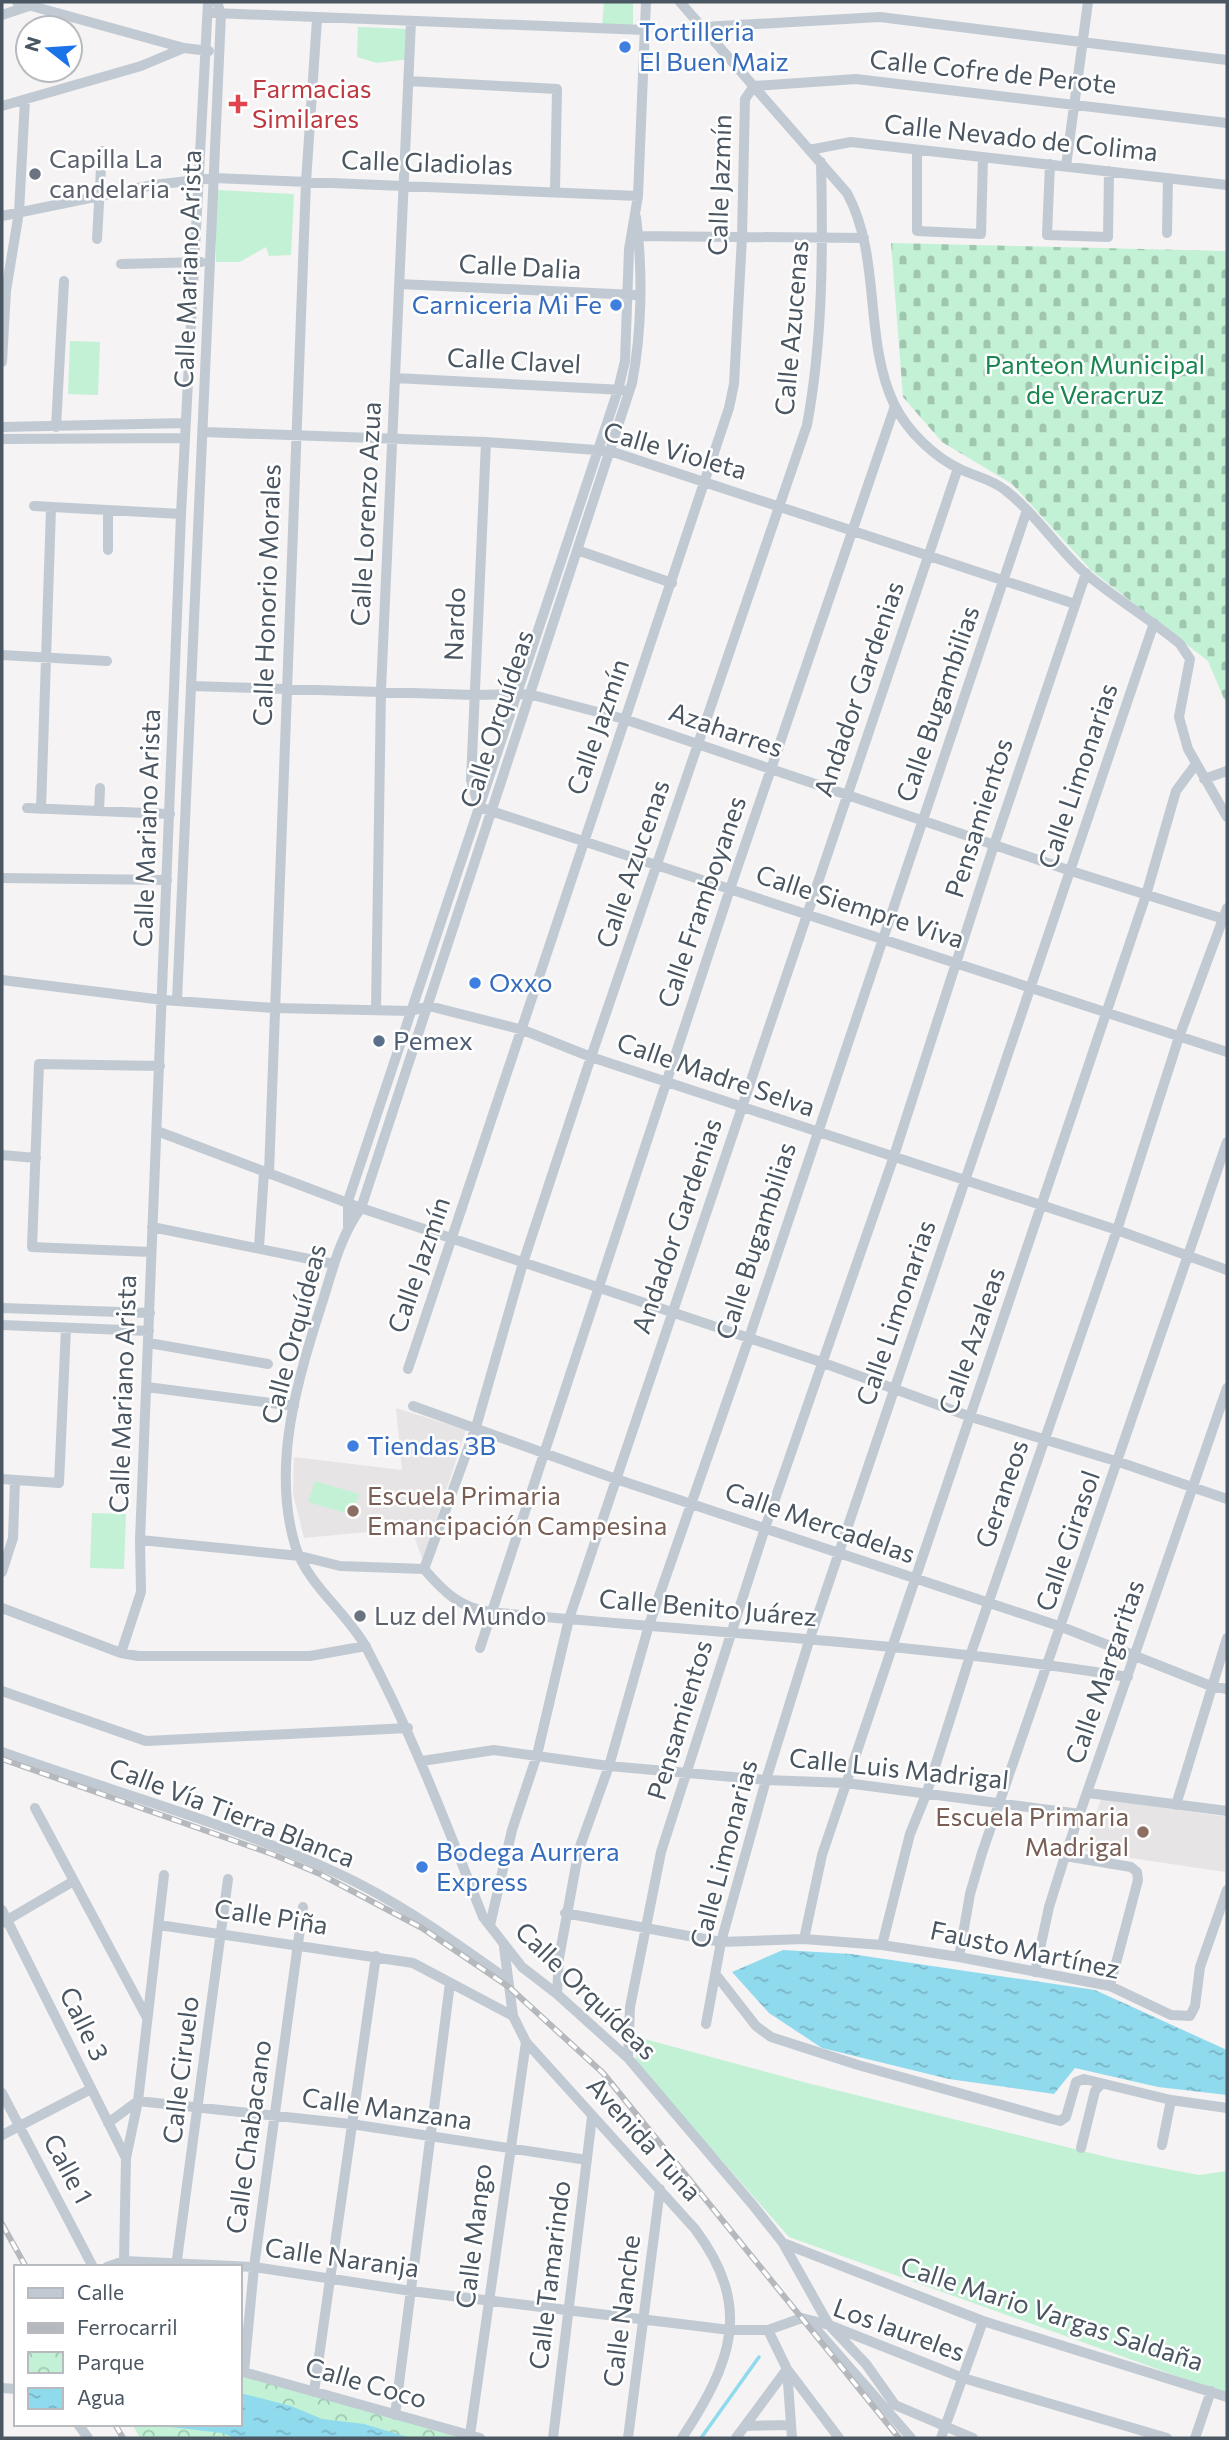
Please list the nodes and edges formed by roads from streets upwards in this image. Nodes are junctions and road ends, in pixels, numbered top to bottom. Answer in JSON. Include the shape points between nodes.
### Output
{"nodes":[{"id":1,"x":17,"y":2,"type":"edge"},
{"id":2,"x":217,"y":2,"type":"edge"},
{"id":3,"x":646,"y":2,"type":"edge"},
{"id":4,"x":680,"y":2,"type":"edge"},
{"id":5,"x":1088,"y":2,"type":"edge"},
{"id":6,"x":33,"y":3,"type":"edge"},
{"id":7,"x":208,"y":7,"type":"edge"},
{"id":8,"x":221,"y":14,"type":"junction"},
{"id":9,"x":2,"y":15,"type":"edge"},
{"id":10,"x":317,"y":19,"type":"junction"},
{"id":11,"x":411,"y":21,"type":"junction"},
{"id":12,"x":703,"y":27,"type":"junction"},
{"id":13,"x":645,"y":30,"type":"junction"},
{"id":14,"x":1083,"y":42,"type":"junction"},
{"id":15,"x":184,"y":48,"type":"junction"},
{"id":16,"x":205,"y":51,"type":"junction"},
{"id":17,"x":219,"y":52,"type":"junction"},
{"id":18,"x":1227,"y":60,"type":"edge"},
{"id":19,"x":408,"y":81,"type":"junction"},
{"id":20,"x":754,"y":86,"type":"junction"},
{"id":21,"x":25,"y":100,"type":"junction"},
{"id":22,"x":1074,"y":103,"type":"junction"},
{"id":23,"x":2,"y":106,"type":"edge"},
{"id":24,"x":1227,"y":123,"type":"edge"},
{"id":25,"x":809,"y":150,"type":"junction"},
{"id":26,"x":917,"y":150,"type":"junction"},
{"id":27,"x":103,"y":151,"type":"dead end"},
{"id":28,"x":983,"y":157,"type":"junction"},
{"id":29,"x":821,"y":163,"type":"junction"},
{"id":30,"x":1050,"y":164,"type":"junction"},
{"id":31,"x":1066,"y":166,"type":"junction"},
{"id":32,"x":1109,"y":171,"type":"junction"},
{"id":33,"x":200,"y":178,"type":"junction"},
{"id":34,"x":215,"y":178,"type":"junction"},
{"id":35,"x":1168,"y":178,"type":"junction"},
{"id":36,"x":306,"y":182,"type":"junction"},
{"id":37,"x":402,"y":185,"type":"junction"},
{"id":38,"x":1227,"y":185,"type":"edge"},
{"id":39,"x":555,"y":191,"type":"junction"},
{"id":40,"x":638,"y":196,"type":"junction"},
{"id":41,"x":99,"y":197,"type":"junction"},
{"id":42,"x":19,"y":212,"type":"junction"},
{"id":43,"x":2,"y":216,"type":"edge"},
{"id":44,"x":1167,"y":233,"type":"dead end"},
{"id":45,"x":635,"y":236,"type":"junction"},
{"id":46,"x":742,"y":237,"type":"junction"},
{"id":47,"x":823,"y":238,"type":"junction"},
{"id":48,"x":864,"y":238,"type":"junction"},
{"id":49,"x":97,"y":239,"type":"dead end"},
{"id":50,"x":197,"y":261,"type":"junction"},
{"id":51,"x":211,"y":263,"type":"junction"},
{"id":52,"x":121,"y":264,"type":"dead end"},
{"id":53,"x":64,"y":281,"type":"dead end"},
{"id":54,"x":399,"y":284,"type":"junction"},
{"id":55,"x":633,"y":295,"type":"junction"},
{"id":56,"x":2,"y":362,"type":"edge"},
{"id":57,"x":395,"y":377,"type":"junction"},
{"id":58,"x":624,"y":390,"type":"junction"},
{"id":59,"x":895,"y":407,"type":"junction"},
{"id":60,"x":186,"y":423,"type":"junction"},
{"id":61,"x":2,"y":426,"type":"edge"},
{"id":62,"x":56,"y":427,"type":"junction"},
{"id":63,"x":203,"y":432,"type":"junction"},
{"id":64,"x":295,"y":434,"type":"junction"},
{"id":65,"x":185,"y":438,"type":"junction"},
{"id":66,"x":391,"y":438,"type":"junction"},
{"id":67,"x":2,"y":439,"type":"edge"},
{"id":68,"x":486,"y":442,"type":"junction"},
{"id":69,"x":604,"y":450,"type":"junction"},
{"id":70,"x":958,"y":468,"type":"junction"},
{"id":71,"x":705,"y":481,"type":"junction"},
{"id":72,"x":34,"y":506,"type":"dead end"},
{"id":73,"x":780,"y":507,"type":"junction"},
{"id":74,"x":51,"y":508,"type":"junction"},
{"id":75,"x":1027,"y":510,"type":"junction"},
{"id":76,"x":108,"y":511,"type":"junction"},
{"id":77,"x":181,"y":514,"type":"junction"},
{"id":78,"x":854,"y":531,"type":"junction"},
{"id":79,"x":108,"y":550,"type":"dead end"},
{"id":80,"x":577,"y":550,"type":"junction"},
{"id":81,"x":928,"y":556,"type":"junction"},
{"id":82,"x":1086,"y":573,"type":"junction"},
{"id":83,"x":1004,"y":581,"type":"junction"},
{"id":84,"x":672,"y":583,"type":"junction"},
{"id":85,"x":1075,"y":604,"type":"junction"},
{"id":86,"x":1153,"y":622,"type":"junction"},
{"id":87,"x":2,"y":655,"type":"edge"},
{"id":88,"x":48,"y":659,"type":"junction"},
{"id":89,"x":107,"y":661,"type":"dead end"},
{"id":90,"x":191,"y":686,"type":"junction"},
{"id":91,"x":286,"y":689,"type":"junction"},
{"id":92,"x":381,"y":690,"type":"junction"},
{"id":93,"x":529,"y":694,"type":"junction"},
{"id":94,"x":475,"y":695,"type":"junction"},
{"id":95,"x":516,"y":696,"type":"junction"},
{"id":96,"x":624,"y":719,"type":"junction"},
{"id":97,"x":698,"y":743,"type":"junction"},
{"id":98,"x":1196,"y":764,"type":"junction"},
{"id":99,"x":771,"y":769,"type":"junction"},
{"id":100,"x":1227,"y":771,"type":"edge"},
{"id":101,"x":1204,"y":779,"type":"junction"},
{"id":102,"x":100,"y":788,"type":"dead end"},
{"id":103,"x":847,"y":795,"type":"junction"},
{"id":104,"x":27,"y":808,"type":"dead end"},
{"id":105,"x":41,"y":809,"type":"junction"},
{"id":106,"x":484,"y":809,"type":"junction"},
{"id":107,"x":99,"y":811,"type":"junction"},
{"id":108,"x":170,"y":814,"type":"junction"},
{"id":109,"x":1227,"y":817,"type":"edge"},
{"id":110,"x":923,"y":820,"type":"junction"},
{"id":111,"x":583,"y":840,"type":"junction"},
{"id":112,"x":994,"y":845,"type":"junction"},
{"id":113,"x":658,"y":863,"type":"junction"},
{"id":114,"x":1070,"y":871,"type":"junction"},
{"id":115,"x":2,"y":878,"type":"edge"},
{"id":116,"x":167,"y":880,"type":"junction"},
{"id":117,"x":730,"y":889,"type":"junction"},
{"id":118,"x":1146,"y":895,"type":"junction"},
{"id":119,"x":808,"y":914,"type":"junction"},
{"id":120,"x":1226,"y":915,"type":"edge"},
{"id":121,"x":883,"y":939,"type":"junction"},
{"id":122,"x":433,"y":947,"type":"junction"},
{"id":123,"x":446,"y":951,"type":"junction"},
{"id":124,"x":956,"y":963,"type":"junction"},
{"id":125,"x":2,"y":980,"type":"edge"},
{"id":126,"x":1031,"y":987,"type":"junction"},
{"id":127,"x":163,"y":1000,"type":"junction"},
{"id":128,"x":177,"y":1001,"type":"junction"},
{"id":129,"x":429,"y":1006,"type":"junction"},
{"id":130,"x":274,"y":1008,"type":"junction"},
{"id":131,"x":376,"y":1009,"type":"junction"},
{"id":132,"x":411,"y":1011,"type":"junction"},
{"id":133,"x":1106,"y":1013,"type":"junction"},
{"id":134,"x":523,"y":1030,"type":"junction"},
{"id":135,"x":1180,"y":1037,"type":"junction"},
{"id":136,"x":1227,"y":1052,"type":"edge"},
{"id":137,"x":591,"y":1057,"type":"junction"},
{"id":138,"x":160,"y":1066,"type":"junction"},
{"id":139,"x":666,"y":1082,"type":"junction"},
{"id":140,"x":741,"y":1107,"type":"junction"},
{"id":141,"x":157,"y":1131,"type":"junction"},
{"id":142,"x":817,"y":1133,"type":"junction"},
{"id":143,"x":1227,"y":1142,"type":"edge"},
{"id":144,"x":2,"y":1155,"type":"edge"},
{"id":145,"x":36,"y":1158,"type":"junction"},
{"id":146,"x":894,"y":1159,"type":"junction"},
{"id":147,"x":267,"y":1172,"type":"junction"},
{"id":148,"x":964,"y":1181,"type":"junction"},
{"id":149,"x":348,"y":1201,"type":"junction"},
{"id":150,"x":1042,"y":1207,"type":"junction"},
{"id":151,"x":361,"y":1208,"type":"junction"},
{"id":152,"x":348,"y":1226,"type":"junction"},
{"id":153,"x":152,"y":1227,"type":"junction"},
{"id":154,"x":1116,"y":1230,"type":"junction"},
{"id":155,"x":452,"y":1238,"type":"junction"},
{"id":156,"x":259,"y":1247,"type":"junction"},
{"id":157,"x":151,"y":1252,"type":"junction"},
{"id":158,"x":1189,"y":1255,"type":"junction"},
{"id":159,"x":523,"y":1263,"type":"junction"},
{"id":160,"x":334,"y":1264,"type":"junction"},
{"id":161,"x":1227,"y":1270,"type":"edge"},
{"id":162,"x":597,"y":1288,"type":"junction"},
{"id":163,"x":2,"y":1308,"type":"edge"},
{"id":164,"x":671,"y":1312,"type":"junction"},
{"id":165,"x":150,"y":1313,"type":"junction"},
{"id":166,"x":2,"y":1325,"type":"edge"},
{"id":167,"x":66,"y":1328,"type":"junction"},
{"id":168,"x":149,"y":1337,"type":"junction"},
{"id":169,"x":749,"y":1338,"type":"junction"},
{"id":170,"x":821,"y":1362,"type":"junction"},
{"id":171,"x":268,"y":1364,"type":"dead end"},
{"id":172,"x":408,"y":1369,"type":"dead end"},
{"id":173,"x":147,"y":1387,"type":"junction"},
{"id":174,"x":1227,"y":1388,"type":"edge"},
{"id":175,"x":894,"y":1391,"type":"junction"},
{"id":176,"x":294,"y":1406,"type":"junction"},
{"id":177,"x":413,"y":1406,"type":"dead end"},
{"id":178,"x":971,"y":1418,"type":"junction"},
{"id":179,"x":476,"y":1427,"type":"junction"},
{"id":180,"x":1045,"y":1441,"type":"junction"},
{"id":181,"x":542,"y":1454,"type":"junction"},
{"id":182,"x":1119,"y":1462,"type":"junction"},
{"id":183,"x":2,"y":1479,"type":"edge"},
{"id":184,"x":616,"y":1479,"type":"junction"},
{"id":185,"x":15,"y":1480,"type":"junction"},
{"id":186,"x":1192,"y":1487,"type":"junction"},
{"id":187,"x":1227,"y":1499,"type":"edge"},
{"id":188,"x":689,"y":1503,"type":"junction"},
{"id":189,"x":765,"y":1528,"type":"junction"},
{"id":190,"x":140,"y":1540,"type":"junction"},
{"id":191,"x":838,"y":1552,"type":"junction"},
{"id":192,"x":300,"y":1556,"type":"junction"},
{"id":193,"x":424,"y":1569,"type":"junction"},
{"id":194,"x":2,"y":1572,"type":"edge"},
{"id":195,"x":915,"y":1579,"type":"junction"},
{"id":196,"x":987,"y":1605,"type":"junction"},
{"id":197,"x":2,"y":1608,"type":"edge"},
{"id":198,"x":490,"y":1612,"type":"junction"},
{"id":199,"x":569,"y":1619,"type":"junction"},
{"id":200,"x":649,"y":1625,"type":"junction"},
{"id":201,"x":1062,"y":1627,"type":"junction"},
{"id":202,"x":731,"y":1632,"type":"junction"},
{"id":203,"x":810,"y":1638,"type":"junction"},
{"id":204,"x":1227,"y":1638,"type":"edge"},
{"id":205,"x":366,"y":1646,"type":"junction"},
{"id":206,"x":480,"y":1648,"type":"dead end"},
{"id":207,"x":891,"y":1648,"type":"junction"},
{"id":208,"x":121,"y":1653,"type":"junction"},
{"id":209,"x":1135,"y":1654,"type":"junction"},
{"id":210,"x":970,"y":1656,"type":"junction"},
{"id":211,"x":1049,"y":1664,"type":"junction"},
{"id":212,"x":1128,"y":1677,"type":"junction"},
{"id":213,"x":1211,"y":1686,"type":"junction"},
{"id":214,"x":1227,"y":1689,"type":"edge"},
{"id":215,"x":2,"y":1691,"type":"edge"},
{"id":216,"x":408,"y":1728,"type":"junction"},
{"id":217,"x":2,"y":1752,"type":"edge"},
{"id":218,"x":537,"y":1755,"type":"junction"},
{"id":219,"x":422,"y":1761,"type":"junction"},
{"id":220,"x":609,"y":1766,"type":"junction"},
{"id":221,"x":689,"y":1772,"type":"junction"},
{"id":222,"x":766,"y":1780,"type":"junction"},
{"id":223,"x":846,"y":1783,"type":"junction"},
{"id":224,"x":927,"y":1792,"type":"junction"},
{"id":225,"x":1088,"y":1793,"type":"junction"},
{"id":226,"x":1002,"y":1801,"type":"junction"},
{"id":227,"x":1176,"y":1805,"type":"junction"},
{"id":228,"x":35,"y":1808,"type":"dead end"},
{"id":229,"x":1227,"y":1811,"type":"edge"},
{"id":230,"x":1080,"y":1814,"type":"junction"},
{"id":231,"x":1065,"y":1856,"type":"junction"},
{"id":232,"x":164,"y":1875,"type":"dead end"},
{"id":233,"x":228,"y":1879,"type":"dead end"},
{"id":234,"x":72,"y":1882,"type":"junction"},
{"id":235,"x":1227,"y":1890,"type":"edge"},
{"id":236,"x":303,"y":1907,"type":"dead end"},
{"id":237,"x":565,"y":1913,"type":"junction"},
{"id":238,"x":4,"y":1918,"type":"edge"},
{"id":239,"x":159,"y":1924,"type":"junction"},
{"id":240,"x":490,"y":1925,"type":"junction"},
{"id":241,"x":646,"y":1929,"type":"junction"},
{"id":242,"x":221,"y":1932,"type":"junction"},
{"id":243,"x":804,"y":1939,"type":"junction"},
{"id":244,"x":721,"y":1942,"type":"junction"},
{"id":245,"x":298,"y":1944,"type":"junction"},
{"id":246,"x":882,"y":1945,"type":"junction"},
{"id":247,"x":505,"y":1947,"type":"junction"},
{"id":248,"x":376,"y":1956,"type":"junction"},
{"id":249,"x":958,"y":1957,"type":"junction"},
{"id":250,"x":1035,"y":1972,"type":"junction"},
{"id":251,"x":717,"y":1976,"type":"junction"},
{"id":252,"x":508,"y":1980,"type":"junction"},
{"id":253,"x":450,"y":1983,"type":"junction"},
{"id":254,"x":1110,"y":1986,"type":"junction"},
{"id":255,"x":557,"y":1994,"type":"junction"},
{"id":256,"x":146,"y":2016,"type":"junction"},
{"id":257,"x":513,"y":2016,"type":"junction"},
{"id":258,"x":706,"y":2024,"type":"dead end"},
{"id":259,"x":526,"y":2042,"type":"junction"},
{"id":260,"x":628,"y":2058,"type":"junction"},
{"id":261,"x":1101,"y":2084,"type":"junction"},
{"id":262,"x":91,"y":2089,"type":"junction"},
{"id":263,"x":2,"y":2093,"type":"edge"},
{"id":264,"x":1171,"y":2100,"type":"junction"},
{"id":265,"x":138,"y":2101,"type":"junction"},
{"id":266,"x":200,"y":2107,"type":"junction"},
{"id":267,"x":1227,"y":2108,"type":"edge"},
{"id":268,"x":274,"y":2115,"type":"junction"},
{"id":269,"x":592,"y":2116,"type":"junction"},
{"id":270,"x":108,"y":2123,"type":"junction"},
{"id":271,"x":351,"y":2124,"type":"junction"},
{"id":272,"x":19,"y":2126,"type":"junction"},
{"id":273,"x":2,"y":2135,"type":"edge"},
{"id":274,"x":430,"y":2137,"type":"junction"},
{"id":275,"x":1162,"y":2146,"type":"dead end"},
{"id":276,"x":1081,"y":2148,"type":"dead end"},
{"id":277,"x":508,"y":2150,"type":"junction"},
{"id":278,"x":126,"y":2158,"type":"junction"},
{"id":279,"x":587,"y":2160,"type":"junction"},
{"id":280,"x":660,"y":2189,"type":"junction"},
{"id":281,"x":783,"y":2243,"type":"junction"},
{"id":282,"x":124,"y":2261,"type":"junction"},
{"id":283,"x":176,"y":2264,"type":"edge"},
{"id":284,"x":92,"y":2265,"type":"edge"},
{"id":285,"x":113,"y":2265,"type":"edge"},
{"id":286,"x":202,"y":2265,"type":"edge"},
{"id":287,"x":242,"y":2267,"type":"edge"},
{"id":288,"x":254,"y":2267,"type":"junction"},
{"id":289,"x":332,"y":2277,"type":"junction"},
{"id":290,"x":411,"y":2291,"type":"junction"},
{"id":291,"x":489,"y":2301,"type":"junction"},
{"id":292,"x":570,"y":2310,"type":"junction"},
{"id":293,"x":645,"y":2321,"type":"junction"},
{"id":294,"x":809,"y":2321,"type":"junction"},
{"id":295,"x":983,"y":2321,"type":"junction"},
{"id":296,"x":829,"y":2325,"type":"junction"},
{"id":297,"x":730,"y":2330,"type":"junction"},
{"id":298,"x":768,"y":2330,"type":"junction"},
{"id":299,"x":787,"y":2368,"type":"junction"},
{"id":300,"x":242,"y":2372,"type":"edge"},
{"id":301,"x":962,"y":2378,"type":"junction"},
{"id":302,"x":1211,"y":2391,"type":"junction"},
{"id":303,"x":314,"y":2392,"type":"junction"},
{"id":304,"x":1227,"y":2397,"type":"edge"},
{"id":305,"x":395,"y":2415,"type":"junction"},
{"id":306,"x":790,"y":2425,"type":"junction"},
{"id":307,"x":745,"y":2426,"type":"junction"},
{"id":308,"x":943,"y":2433,"type":"edge"},
{"id":309,"x":475,"y":2437,"type":"edge"},
{"id":310,"x":553,"y":2438,"type":"edge"},
{"id":311,"x":628,"y":2438,"type":"edge"},
{"id":312,"x":682,"y":2438,"type":"edge"},
{"id":313,"x":736,"y":2438,"type":"edge"},
{"id":314,"x":792,"y":2438,"type":"edge"},
{"id":315,"x":839,"y":2438,"type":"edge"},
{"id":316,"x":911,"y":2438,"type":"edge"},
{"id":317,"x":973,"y":2438,"type":"edge"},
{"id":318,"x":1167,"y":2438,"type":"edge"},
{"id":319,"x":1195,"y":2438,"type":"edge"}],
"edges":[{"from":1,"to":6,"type":"street"},
{"from":2,"to":8,"type":"street","name":"Calle Mariano Arista"},
{"from":3,"to":13,"type":"street","name":"Calle Orquídeas"},
{"from":4,"to":12,"type":"street"},
{"from":5,"to":14,"type":"street"},
{"from":6,"to":9,"type":"street"},
{"from":6,"to":15,"type":"street"},
{"from":7,"to":8,"type":"street"},
{"from":7,"to":16,"type":"street","name":"Calle Mariano Arista"},
{"from":8,"to":10,"type":"street"},
{"from":8,"to":17,"type":"street","name":"Calle Mariano Arista"},
{"from":10,"to":11,"type":"street"},
{"from":10,"to":36,"type":"street","name":"Calle Honorio Morales"},
{"from":11,"to":13,"type":"street"},
{"from":11,"to":19,"type":"street","name":"Calle Lorenzo Azua"},
{"from":12,"to":14,"type":"street","via":[[880,17]]},
{"from":12,"to":20,"type":"street"},
{"from":13,"to":40,"type":"street","name":"Calle Orquídeas"},
{"from":14,"to":18,"type":"street"},
{"from":14,"to":22,"type":"street"},
{"from":15,"to":16,"type":"street"},
{"from":15,"to":21,"type":"street","via":[[141,66]]},
{"from":16,"to":17,"type":"street"},
{"from":16,"to":33,"type":"street","name":"Calle Mariano Arista"},
{"from":17,"to":34,"type":"street","name":"Calle Mariano Arista"},
{"from":19,"to":37,"type":"street","name":"Calle Lorenzo Azua"},
{"from":19,"to":39,"type":"street","via":[[557,89]]},
{"from":20,"to":22,"type":"street","name":"Calle Cofre de Perote","via":[[856,79]]},
{"from":20,"to":25,"type":"street"},
{"from":20,"to":46,"type":"street","name":"Calle Jazmín","via":[[745,99]]},
{"from":21,"to":23,"type":"street"},
{"from":21,"to":42,"type":"street"},
{"from":22,"to":24,"type":"street","name":"Calle Cofre de Perote"},
{"from":22,"to":31,"type":"street"},
{"from":25,"to":26,"type":"street","name":"Calle Nevado de Colima","via":[[850,142]]},
{"from":25,"to":29,"type":"street"},
{"from":26,"to":28,"type":"street","name":"Calle Nevado de Colima"},
{"from":26,"to":28,"type":"street","via":[[917,231],[981,234]]},
{"from":27,"to":41,"type":"street"},
{"from":28,"to":30,"type":"street","name":"Calle Nevado de Colima"},
{"from":29,"to":47,"type":"street","name":"Calle Azucenas"},
{"from":29,"to":48,"type":"street","via":[[848,193]]},
{"from":30,"to":31,"type":"street","name":"Calle Nevado de Colima"},
{"from":30,"to":32,"type":"street","via":[[1046,235],[1108,237]]},
{"from":31,"to":32,"type":"street","name":"Calle Nevado de Colima"},
{"from":32,"to":35,"type":"street","name":"Calle Nevado de Colima"},
{"from":33,"to":34,"type":"street","name":"Calle Gladiolas"},
{"from":33,"to":41,"type":"street","name":"Calle Gladiolas"},
{"from":33,"to":50,"type":"street","name":"Calle Mariano Arista"},
{"from":34,"to":36,"type":"street","name":"Calle Gladiolas"},
{"from":34,"to":51,"type":"street","name":"Calle Mariano Arista"},
{"from":35,"to":38,"type":"street","name":"Calle Nevado de Colima"},
{"from":35,"to":44,"type":"street"},
{"from":36,"to":37,"type":"street","name":"Calle Gladiolas"},
{"from":36,"to":64,"type":"street","name":"Calle Honorio Morales"},
{"from":37,"to":39,"type":"street","name":"Calle Gladiolas"},
{"from":37,"to":54,"type":"street","name":"Calle Lorenzo Azua"},
{"from":39,"to":40,"type":"street","name":"Calle Gladiolas"},
{"from":40,"to":45,"type":"street","name":"Calle Orquídeas"},
{"from":41,"to":42,"type":"street","name":"Calle Gladiolas"},
{"from":41,"to":49,"type":"street"},
{"from":42,"to":43,"type":"street","name":"Calle Gladiolas"},
{"from":42,"to":56,"type":"street","via":[[6,291]]},
{"from":45,"to":46,"type":"street"},
{"from":45,"to":55,"type":"street","name":"Calle Orquídeas"},
{"from":46,"to":47,"type":"street"},
{"from":46,"to":71,"type":"street","name":"Calle Jazmín","via":[[734,383]]},
{"from":47,"to":48,"type":"street"},
{"from":47,"to":73,"type":"street","name":"Calle Azucenas","via":[[814,391]]},
{"from":48,"to":59,"type":"street","via":[[883,373]]},
{"from":50,"to":51,"type":"street"},
{"from":50,"to":52,"type":"street"},
{"from":50,"to":60,"type":"street","name":"Calle Mariano Arista"},
{"from":51,"to":63,"type":"street","name":"Calle Mariano Arista"},
{"from":53,"to":62,"type":"street"},
{"from":54,"to":55,"type":"street","name":"Calle Dalia"},
{"from":54,"to":57,"type":"street","name":"Calle Lorenzo Azua"},
{"from":55,"to":58,"type":"street","name":"Calle Orquídeas","via":[[636,361]]},
{"from":57,"to":58,"type":"street","name":"Calle Clavel"},
{"from":57,"to":66,"type":"street","name":"Calle Lorenzo Azua"},
{"from":58,"to":69,"type":"street","name":"Calle Orquídeas"},
{"from":59,"to":70,"type":"street","via":[[929,449]]},
{"from":59,"to":78,"type":"street","name":"Calle Framboyanes"},
{"from":60,"to":62,"type":"street"},
{"from":60,"to":65,"type":"street","name":"Calle Mariano Arista"},
{"from":61,"to":62,"type":"street"},
{"from":63,"to":64,"type":"street","name":"Calle Violeta"},
{"from":63,"to":90,"type":"street","name":"Calle Mariano Arista"},
{"from":64,"to":66,"type":"street","name":"Calle Violeta"},
{"from":64,"to":91,"type":"street","name":"Calle Honorio Morales"},
{"from":65,"to":67,"type":"street"},
{"from":65,"to":77,"type":"street","name":"Calle Mariano Arista"},
{"from":66,"to":68,"type":"street","name":"Calle Violeta"},
{"from":66,"to":92,"type":"street","name":"Calle Lorenzo Azua"},
{"from":68,"to":69,"type":"street","name":"Calle Violeta"},
{"from":68,"to":94,"type":"street","name":"Nardo"},
{"from":69,"to":71,"type":"street","name":"Calle Violeta"},
{"from":69,"to":80,"type":"street","name":"Calle Orquídeas"},
{"from":69,"to":95,"type":"street","name":"Calle Orquídeas"},
{"from":70,"to":75,"type":"street","via":[[1003,488]]},
{"from":70,"to":81,"type":"street","name":"Andador Gardenias"},
{"from":71,"to":73,"type":"street","name":"Calle Violeta"},
{"from":71,"to":84,"type":"street","name":"Calle Jazmín"},
{"from":72,"to":74,"type":"street"},
{"from":73,"to":78,"type":"street","name":"Calle Violeta"},
{"from":73,"to":97,"type":"street","name":"Calle Azucenas"},
{"from":74,"to":76,"type":"street"},
{"from":74,"to":88,"type":"street"},
{"from":75,"to":82,"type":"street"},
{"from":75,"to":83,"type":"street","name":"Calle Bugambilias"},
{"from":76,"to":77,"type":"street"},
{"from":76,"to":79,"type":"street"},
{"from":77,"to":108,"type":"street","name":"Calle Mariano Arista"},
{"from":78,"to":81,"type":"street","name":"Calle Violeta"},
{"from":78,"to":99,"type":"street","name":"Calle Framboyanes"},
{"from":80,"to":84,"type":"street"},
{"from":80,"to":93,"type":"street","name":"Calle Orquídeas"},
{"from":81,"to":83,"type":"street","name":"Calle Violeta"},
{"from":81,"to":103,"type":"street","name":"Andador Gardenias"},
{"from":82,"to":85,"type":"street","name":"Pensamientos"},
{"from":82,"to":86,"type":"street"},
{"from":83,"to":85,"type":"street","name":"Calle Violeta"},
{"from":83,"to":110,"type":"street","name":"Calle Bugambilias"},
{"from":84,"to":96,"type":"street","name":"Calle Jazmín"},
{"from":85,"to":112,"type":"street","name":"Pensamientos"},
{"from":86,"to":98,"type":"street","via":[[1180,643],[1190,659],[1179,717]]},
{"from":86,"to":114,"type":"street","name":"Calle Limonarias"},
{"from":87,"to":88,"type":"street"},
{"from":88,"to":89,"type":"street"},
{"from":88,"to":105,"type":"street"},
{"from":90,"to":91,"type":"street","name":"Azaharres"},
{"from":90,"to":128,"type":"street","name":"Calle Mariano Arista"},
{"from":91,"to":92,"type":"street","name":"Azaharres"},
{"from":91,"to":130,"type":"street","name":"Calle Honorio Morales"},
{"from":92,"to":94,"type":"street","name":"Azaharres"},
{"from":92,"to":131,"type":"street","name":"Calle Lorenzo Azua"},
{"from":93,"to":95,"type":"street","name":"Azaharres"},
{"from":93,"to":96,"type":"street","name":"Azaharres"},
{"from":93,"to":106,"type":"street","name":"Calle Orquídeas"},
{"from":94,"to":95,"type":"street","name":"Azaharres"},
{"from":94,"to":106,"type":"street","name":"Nardo","via":[[471,780]]},
{"from":95,"to":106,"type":"street","name":"Calle Orquídeas"},
{"from":96,"to":97,"type":"street","name":"Azaharres"},
{"from":96,"to":111,"type":"street","name":"Calle Jazmín"},
{"from":97,"to":99,"type":"street","name":"Azaharres"},
{"from":97,"to":113,"type":"street","name":"Calle Azucenas"},
{"from":98,"to":101,"type":"street"},
{"from":98,"to":118,"type":"street","name":"Calle Azaleas","via":[[1176,791]]},
{"from":99,"to":103,"type":"street","name":"Azaharres"},
{"from":99,"to":117,"type":"street","name":"Calle Framboyanes"},
{"from":100,"to":101,"type":"street"},
{"from":101,"to":109,"type":"street"},
{"from":102,"to":107,"type":"street"},
{"from":103,"to":110,"type":"street","name":"Azaharres"},
{"from":103,"to":119,"type":"street","name":"Andador Gardenias"},
{"from":104,"to":105,"type":"street"},
{"from":105,"to":107,"type":"street"},
{"from":106,"to":111,"type":"street","name":"Calle Siempre Viva"},
{"from":106,"to":122,"type":"street","name":"Calle Orquídeas"},
{"from":106,"to":123,"type":"street","name":"Calle Orquídeas"},
{"from":107,"to":108,"type":"street"},
{"from":108,"to":116,"type":"street","name":"Calle Mariano Arista"},
{"from":110,"to":112,"type":"street","name":"Azaharres"},
{"from":110,"to":121,"type":"street","name":"Calle Bugambilias"},
{"from":111,"to":113,"type":"street","name":"Calle Siempre Viva"},
{"from":111,"to":134,"type":"street","name":"Calle Jazmín"},
{"from":112,"to":114,"type":"street","name":"Azaharres"},
{"from":112,"to":124,"type":"street","name":"Pensamientos"},
{"from":113,"to":117,"type":"street","name":"Calle Siempre Viva"},
{"from":113,"to":137,"type":"street","name":"Calle Azucenas"},
{"from":114,"to":118,"type":"street","name":"Azaharres"},
{"from":114,"to":126,"type":"street","name":"Calle Limonarias"},
{"from":115,"to":116,"type":"street"},
{"from":116,"to":127,"type":"street","name":"Calle Mariano Arista"},
{"from":117,"to":119,"type":"street","name":"Calle Siempre Viva"},
{"from":117,"to":139,"type":"street","name":"Calle Framboyanes"},
{"from":118,"to":120,"type":"street","name":"Azaharres"},
{"from":118,"to":133,"type":"street","name":"Calle Azaleas"},
{"from":119,"to":121,"type":"street","name":"Calle Siempre Viva"},
{"from":119,"to":140,"type":"street","name":"Andador Gardenias"},
{"from":120,"to":135,"type":"street","name":"Geraneos"},
{"from":121,"to":124,"type":"street","name":"Calle Siempre Viva"},
{"from":121,"to":142,"type":"street","name":"Calle Bugambilias"},
{"from":122,"to":123,"type":"street"},
{"from":122,"to":132,"type":"street","name":"Calle Orquídeas"},
{"from":123,"to":129,"type":"street","name":"Calle Orquídeas"},
{"from":124,"to":126,"type":"street","name":"Calle Siempre Viva"},
{"from":124,"to":146,"type":"street","name":"Pensamientos"},
{"from":125,"to":127,"type":"street","name":"Calle Madre Selva"},
{"from":126,"to":133,"type":"street","name":"Calle Siempre Viva"},
{"from":126,"to":148,"type":"street","name":"Calle Limonarias"},
{"from":127,"to":128,"type":"street","name":"Calle Madre Selva"},
{"from":127,"to":138,"type":"street","name":"Calle Mariano Arista"},
{"from":128,"to":130,"type":"street","name":"Calle Madre Selva"},
{"from":129,"to":132,"type":"street","name":"Calle Madre Selva"},
{"from":129,"to":134,"type":"street","name":"Calle Madre Selva"},
{"from":129,"to":151,"type":"street","name":"Calle Orquídeas"},
{"from":130,"to":131,"type":"street","name":"Calle Madre Selva"},
{"from":130,"to":147,"type":"street","name":"Calle Honorio Morales"},
{"from":131,"to":132,"type":"street","name":"Calle Madre Selva"},
{"from":132,"to":149,"type":"street","name":"Calle Orquídeas"},
{"from":133,"to":135,"type":"street","name":"Calle Siempre Viva"},
{"from":133,"to":150,"type":"street","name":"Calle Azaleas"},
{"from":134,"to":137,"type":"street","name":"Calle Madre Selva"},
{"from":134,"to":155,"type":"street","name":"Calle Jazmín"},
{"from":135,"to":136,"type":"street","name":"Calle Siempre Viva"},
{"from":135,"to":154,"type":"street","name":"Geraneos"},
{"from":137,"to":139,"type":"street","name":"Calle Madre Selva"},
{"from":137,"to":159,"type":"street","name":"Calle Azucenas"},
{"from":138,"to":141,"type":"street","name":"Calle Mariano Arista"},
{"from":138,"to":145,"type":"street","via":[[40,1064]]},
{"from":139,"to":140,"type":"street","name":"Calle Madre Selva"},
{"from":139,"to":162,"type":"street","name":"Calle Framboyanes"},
{"from":140,"to":142,"type":"street","name":"Calle Madre Selva"},
{"from":140,"to":164,"type":"street","name":"Andador Gardenias"},
{"from":141,"to":147,"type":"street"},
{"from":141,"to":153,"type":"street","name":"Calle Mariano Arista"},
{"from":142,"to":146,"type":"street","name":"Calle Madre Selva"},
{"from":142,"to":169,"type":"street","name":"Calle Bugambilias"},
{"from":143,"to":158,"type":"street","name":"Calle Girasol"},
{"from":144,"to":145,"type":"street"},
{"from":145,"to":157,"type":"street","via":[[32,1247]]},
{"from":146,"to":148,"type":"street","name":"Calle Madre Selva"},
{"from":146,"to":170,"type":"street","name":"Pensamientos"},
{"from":147,"to":149,"type":"street"},
{"from":147,"to":156,"type":"street","name":"Calle Honorio Morales"},
{"from":148,"to":150,"type":"street","name":"Calle Madre Selva"},
{"from":148,"to":175,"type":"street","name":"Calle Limonarias"},
{"from":149,"to":151,"type":"street"},
{"from":149,"to":152,"type":"street","name":"Calle Orquídeas"},
{"from":150,"to":154,"type":"street","name":"Calle Madre Selva"},
{"from":150,"to":178,"type":"street","name":"Calle Azaleas"},
{"from":151,"to":152,"type":"street","name":"Calle Orquídeas"},
{"from":151,"to":155,"type":"street"},
{"from":152,"to":160,"type":"street","name":"Calle Orquídeas"},
{"from":153,"to":156,"type":"street"},
{"from":153,"to":157,"type":"street","name":"Calle Mariano Arista"},
{"from":154,"to":158,"type":"street","name":"Calle Madre Selva"},
{"from":154,"to":180,"type":"street","name":"Geraneos"},
{"from":155,"to":159,"type":"street"},
{"from":155,"to":172,"type":"street","name":"Calle Jazmín"},
{"from":156,"to":160,"type":"street"},
{"from":157,"to":165,"type":"street","name":"Calle Mariano Arista"},
{"from":158,"to":161,"type":"street","name":"Calle Madre Selva"},
{"from":158,"to":182,"type":"street","name":"Calle Girasol"},
{"from":159,"to":162,"type":"street"},
{"from":159,"to":179,"type":"street","name":"Calle Azucenas"},
{"from":160,"to":176,"type":"street","name":"Calle Orquídeas"},
{"from":162,"to":164,"type":"street"},
{"from":162,"to":181,"type":"street","name":"Calle Framboyanes"},
{"from":163,"to":165,"type":"street"},
{"from":164,"to":169,"type":"street"},
{"from":164,"to":184,"type":"street","name":"Andador Gardenias"},
{"from":165,"to":168,"type":"street","name":"Calle Mariano Arista"},
{"from":166,"to":167,"type":"street"},
{"from":167,"to":168,"type":"street"},
{"from":167,"to":185,"type":"street","via":[[59,1483]]},
{"from":168,"to":171,"type":"street"},
{"from":168,"to":173,"type":"street","name":"Calle Mariano Arista"},
{"from":169,"to":170,"type":"street"},
{"from":169,"to":188,"type":"street","name":"Calle Bugambilias"},
{"from":170,"to":175,"type":"street"},
{"from":170,"to":189,"type":"street","name":"Pensamientos"},
{"from":173,"to":176,"type":"street"},
{"from":173,"to":190,"type":"street","name":"Calle Mariano Arista"},
{"from":174,"to":186,"type":"street","name":"Calle Margaritas"},
{"from":175,"to":178,"type":"street"},
{"from":175,"to":191,"type":"street","name":"Calle Limonarias"},
{"from":176,"to":192,"type":"street","name":"Calle Orquídeas","via":[[285,1477]]},
{"from":177,"to":179,"type":"street","name":"Calle Mercadelas"},
{"from":178,"to":180,"type":"street"},
{"from":178,"to":195,"type":"street","name":"Calle Azaleas"},
{"from":179,"to":181,"type":"street","name":"Calle Mercadelas"},
{"from":179,"to":193,"type":"street","name":"Calle Azucenas"},
{"from":180,"to":182,"type":"street"},
{"from":180,"to":196,"type":"street","name":"Geraneos"},
{"from":181,"to":184,"type":"street","name":"Calle Mercadelas"},
{"from":181,"to":198,"type":"street","name":"Calle Framboyanes"},
{"from":182,"to":186,"type":"street"},
{"from":182,"to":201,"type":"street","name":"Calle Girasol"},
{"from":183,"to":185,"type":"street"},
{"from":184,"to":188,"type":"street","name":"Calle Mercadelas"},
{"from":184,"to":199,"type":"street","name":"Andador Gardenias"},
{"from":185,"to":194,"type":"street","via":[[13,1538]]},
{"from":186,"to":187,"type":"street"},
{"from":186,"to":209,"type":"street","name":"Calle Margaritas"},
{"from":188,"to":189,"type":"street","name":"Calle Mercadelas"},
{"from":188,"to":200,"type":"street","name":"Calle Bugambilias"},
{"from":189,"to":191,"type":"street","name":"Calle Mercadelas"},
{"from":189,"to":202,"type":"street","name":"Pensamientos"},
{"from":190,"to":192,"type":"street"},
{"from":190,"to":208,"type":"street","name":"Calle Mariano Arista","via":[[141,1592]]},
{"from":191,"to":195,"type":"street","name":"Calle Mercadelas"},
{"from":191,"to":203,"type":"street","name":"Calle Limonarias"},
{"from":192,"to":193,"type":"street","via":[[340,1566]]},
{"from":192,"to":205,"type":"street","name":"Calle Orquídeas"},
{"from":193,"to":198,"type":"street","name":"Calle Benito Juárez","via":[[447,1595]]},
{"from":195,"to":196,"type":"street","name":"Calle Mercadelas"},
{"from":195,"to":207,"type":"street","name":"Calle Azaleas"},
{"from":196,"to":201,"type":"street","name":"Calle Mercadelas"},
{"from":196,"to":210,"type":"street","name":"Geraneos"},
{"from":197,"to":208,"type":"street"},
{"from":198,"to":199,"type":"street","name":"Calle Benito Juárez"},
{"from":198,"to":206,"type":"street","name":"Calle Framboyanes"},
{"from":199,"to":200,"type":"street","name":"Calle Benito Juárez"},
{"from":199,"to":218,"type":"street","name":"Andador Gardenias"},
{"from":200,"to":202,"type":"street","name":"Calle Benito Juárez"},
{"from":200,"to":220,"type":"street","name":"Calle Bugambilias"},
{"from":201,"to":209,"type":"street","name":"Calle Mercadelas"},
{"from":201,"to":211,"type":"street","name":"Calle Girasol"},
{"from":202,"to":203,"type":"street","name":"Calle Benito Juárez"},
{"from":202,"to":221,"type":"street","name":"Pensamientos"},
{"from":203,"to":207,"type":"street","name":"Calle Benito Juárez"},
{"from":203,"to":222,"type":"street","name":"Calle Limonarias"},
{"from":204,"to":213,"type":"street"},
{"from":205,"to":208,"type":"street","via":[[310,1656]]},
{"from":205,"to":216,"type":"street","name":"Calle Orquídeas"},
{"from":207,"to":210,"type":"street","name":"Calle Benito Juárez"},
{"from":207,"to":223,"type":"street","name":"Calle Azaleas"},
{"from":209,"to":212,"type":"street","name":"Calle Margaritas"},
{"from":209,"to":213,"type":"street","name":"Calle Mercadelas"},
{"from":210,"to":211,"type":"street","name":"Calle Benito Juárez"},
{"from":210,"to":224,"type":"street","name":"Geraneos"},
{"from":211,"to":212,"type":"street","name":"Calle Benito Juárez"},
{"from":211,"to":226,"type":"street","name":"Calle Girasol"},
{"from":212,"to":225,"type":"street","name":"Calle Margaritas"},
{"from":213,"to":214,"type":"street","name":"Calle Mercadelas"},
{"from":213,"to":227,"type":"street"},
{"from":215,"to":216,"type":"street","via":[[136,1739],[155,1741]]},
{"from":216,"to":219,"type":"street","name":"Calle Orquídeas"},
{"from":217,"to":252,"type":"street","name":"Calle Vía Tierra Blanca","via":[[152,1802],[337,1873],[460,1945]]},
{"from":218,"to":219,"type":"street","name":"Calle Luis Madrigal","via":[[482,1751]]},
{"from":218,"to":220,"type":"street","name":"Calle Luis Madrigal"},
{"from":218,"to":240,"type":"street","name":"Andador Gardenias","via":[[512,1830]]},
{"from":219,"to":240,"type":"street","name":"Calle Orquídeas"},
{"from":220,"to":221,"type":"street","name":"Calle Luis Madrigal"},
{"from":220,"to":237,"type":"street","name":"Calle Bugambilias","via":[[579,1849]]},
{"from":221,"to":222,"type":"street","name":"Calle Luis Madrigal"},
{"from":221,"to":241,"type":"street","name":"Pensamientos","via":[[661,1852]]},
{"from":222,"to":223,"type":"street","name":"Calle Luis Madrigal"},
{"from":222,"to":244,"type":"street","name":"Calle Limonarias"},
{"from":223,"to":224,"type":"street","name":"Calle Luis Madrigal"},
{"from":223,"to":243,"type":"street","name":"Calle Azaleas","via":[[822,1855]]},
{"from":224,"to":226,"type":"street","name":"Calle Luis Madrigal"},
{"from":224,"to":246,"type":"street","name":"Geraneos","via":[[900,1863]]},
{"from":225,"to":227,"type":"street"},
{"from":225,"to":230,"type":"street","name":"Calle Margaritas"},
{"from":226,"to":230,"type":"street","name":"Calle Luis Madrigal"},
{"from":226,"to":249,"type":"street","name":"Calle Girasol","via":[[970,1894]]},
{"from":227,"to":229,"type":"street"},
{"from":228,"to":234,"type":"street","name":"Calle 3"},
{"from":230,"to":231,"type":"street","name":"Calle Margaritas"},
{"from":231,"to":250,"type":"street","name":"Calle Margaritas"},
{"from":231,"to":254,"type":"street","via":[[1137,1872]]},
{"from":232,"to":239,"type":"street"},
{"from":233,"to":242,"type":"street","name":"Calle Ciruelo"},
{"from":234,"to":238,"type":"street"},
{"from":234,"to":256,"type":"street","name":"Calle 3"},
{"from":235,"to":254,"type":"street","name":"Fausto Martínez","via":[[1200,1967],[1190,2016],[1171,2015]]},
{"from":236,"to":245,"type":"street","name":"Calle Chabacano"},
{"from":237,"to":241,"type":"street"},
{"from":237,"to":255,"type":"street","name":"Calle Bugambilias"},
{"from":238,"to":262,"type":"street","name":"Calle 3"},
{"from":239,"to":242,"type":"street","name":"Calle Piña"},
{"from":239,"to":256,"type":"street"},
{"from":240,"to":247,"type":"street","name":"Calle Orquídeas"},
{"from":241,"to":244,"type":"street"},
{"from":241,"to":260,"type":"street","name":"Pensamientos","via":[[630,2007]]},
{"from":242,"to":245,"type":"street","name":"Calle Piña"},
{"from":242,"to":266,"type":"street","name":"Calle Ciruelo"},
{"from":243,"to":244,"type":"street"},
{"from":243,"to":246,"type":"street"},
{"from":244,"to":251,"type":"street","name":"Calle Limonarias"},
{"from":245,"to":248,"type":"street","name":"Calle Piña"},
{"from":245,"to":268,"type":"street","name":"Calle Chabacano"},
{"from":246,"to":249,"type":"street","name":"Fausto Martínez"},
{"from":247,"to":252,"type":"street","name":"Avenida Tuna"},
{"from":247,"to":255,"type":"street","name":"Calle Orquídeas"},
{"from":248,"to":253,"type":"street","via":[[413,1963]]},
{"from":248,"to":271,"type":"street"},
{"from":249,"to":250,"type":"street","name":"Fausto Martínez"},
{"from":250,"to":254,"type":"street","name":"Fausto Martínez"},
{"from":251,"to":258,"type":"street","name":"Calle Limonarias"},
{"from":251,"to":261,"type":"street","via":[[771,2037],[858,2065],[1060,2121],[1066,2117],[1076,2082],[1084,2079]]},
{"from":252,"to":257,"type":"street","name":"Avenida Tuna"},
{"from":253,"to":257,"type":"street"},
{"from":253,"to":274,"type":"street"},
{"from":255,"to":260,"type":"street","name":"Calle Orquídeas"},
{"from":256,"to":265,"type":"street"},
{"from":257,"to":259,"type":"street","name":"Avenida Tuna"},
{"from":259,"to":269,"type":"street","name":"Avenida Tuna"},
{"from":259,"to":277,"type":"street","name":"Calle Mango"},
{"from":260,"to":281,"type":"street","name":"Calle Orquídeas"},
{"from":261,"to":264,"type":"street"},
{"from":261,"to":276,"type":"street","via":[[1095,2091]]},
{"from":262,"to":270,"type":"street","name":"Calle 3"},
{"from":262,"to":272,"type":"street"},
{"from":263,"to":272,"type":"street","name":"Calle 1"},
{"from":264,"to":267,"type":"street"},
{"from":264,"to":275,"type":"street"},
{"from":265,"to":266,"type":"street","name":"Calle Manzana"},
{"from":265,"to":270,"type":"street"},
{"from":265,"to":278,"type":"street"},
{"from":266,"to":268,"type":"street","name":"Calle Manzana"},
{"from":266,"to":283,"type":"street","name":"Calle Ciruelo"},
{"from":268,"to":271,"type":"street","name":"Calle Manzana"},
{"from":268,"to":288,"type":"street","name":"Calle Chabacano"},
{"from":269,"to":279,"type":"street","name":"Calle Tamarindo"},
{"from":269,"to":280,"type":"street","name":"Avenida Tuna"},
{"from":270,"to":278,"type":"street","name":"Calle 3"},
{"from":271,"to":274,"type":"street","name":"Calle Manzana"},
{"from":271,"to":289,"type":"street"},
{"from":272,"to":273,"type":"street"},
{"from":272,"to":284,"type":"street","name":"Calle 1"},
{"from":274,"to":277,"type":"street","name":"Calle Manzana"},
{"from":274,"to":290,"type":"street"},
{"from":277,"to":279,"type":"street","name":"Calle Manzana"},
{"from":277,"to":291,"type":"street","name":"Calle Mango"},
{"from":278,"to":282,"type":"street"},
{"from":279,"to":292,"type":"street","name":"Calle Tamarindo"},
{"from":280,"to":293,"type":"street","name":"Calle Nanche"},
{"from":280,"to":297,"type":"street","name":"Avenida Tuna","via":[[712,2252],[729,2291]]},
{"from":281,"to":295,"type":"street","name":"Calle Mario Vargas Saldaña"},
{"from":281,"to":296,"type":"street","name":"Calle Orquídeas"},
{"from":282,"to":283,"type":"street","name":"Calle Naranja"},
{"from":282,"to":285,"type":"street","name":"Calle Naranja"},
{"from":283,"to":286,"type":"street","name":"Calle Naranja"},
{"from":287,"to":288,"type":"street","name":"Calle Naranja"},
{"from":288,"to":289,"type":"street","name":"Calle Naranja"},
{"from":288,"to":300,"type":"street","name":"Calle Chabacano"},
{"from":289,"to":290,"type":"street","name":"Calle Naranja"},
{"from":289,"to":303,"type":"street"},
{"from":290,"to":291,"type":"street","name":"Calle Naranja"},
{"from":290,"to":305,"type":"street"},
{"from":291,"to":292,"type":"street","name":"Calle Naranja"},
{"from":291,"to":309,"type":"street","name":"Calle Mango"},
{"from":292,"to":293,"type":"street","name":"Los laureles"},
{"from":292,"to":310,"type":"street","name":"Calle Tamarindo"},
{"from":293,"to":297,"type":"street","name":"Los laureles"},
{"from":293,"to":311,"type":"street","name":"Calle Nanche"},
{"from":294,"to":296,"type":"street","name":"Los laureles"},
{"from":294,"to":298,"type":"street","name":"Los laureles","via":[[802,2318]]},
{"from":294,"to":316,"type":"street"},
{"from":295,"to":301,"type":"street"},
{"from":295,"to":302,"type":"street","name":"Calle Mario Vargas Saldaña"},
{"from":296,"to":301,"type":"street","name":"Los laureles"},
{"from":296,"to":308,"type":"street","name":"Calle Orquídeas","via":[[866,2364],[895,2405]]},
{"from":297,"to":298,"type":"street","name":"Los laureles"},
{"from":297,"to":312,"type":"street","name":"Avenida Tuna","via":[[718,2376]]},
{"from":298,"to":299,"type":"street"},
{"from":299,"to":306,"type":"street"},
{"from":299,"to":307,"type":"street"},
{"from":299,"to":315,"type":"street"},
{"from":300,"to":303,"type":"street","name":"Calle Coco"},
{"from":301,"to":308,"type":"street"},
{"from":301,"to":318,"type":"street","name":"Los laureles"},
{"from":302,"to":304,"type":"street","name":"Calle Mario Vargas Saldaña"},
{"from":302,"to":319,"type":"street"},
{"from":303,"to":305,"type":"street","name":"Calle Coco"},
{"from":305,"to":309,"type":"street","name":"Calle Coco"},
{"from":306,"to":307,"type":"street"},
{"from":306,"to":314,"type":"street"},
{"from":307,"to":313,"type":"street"},
{"from":308,"to":317,"type":"street","name":"Calle Orquídeas"}]}
